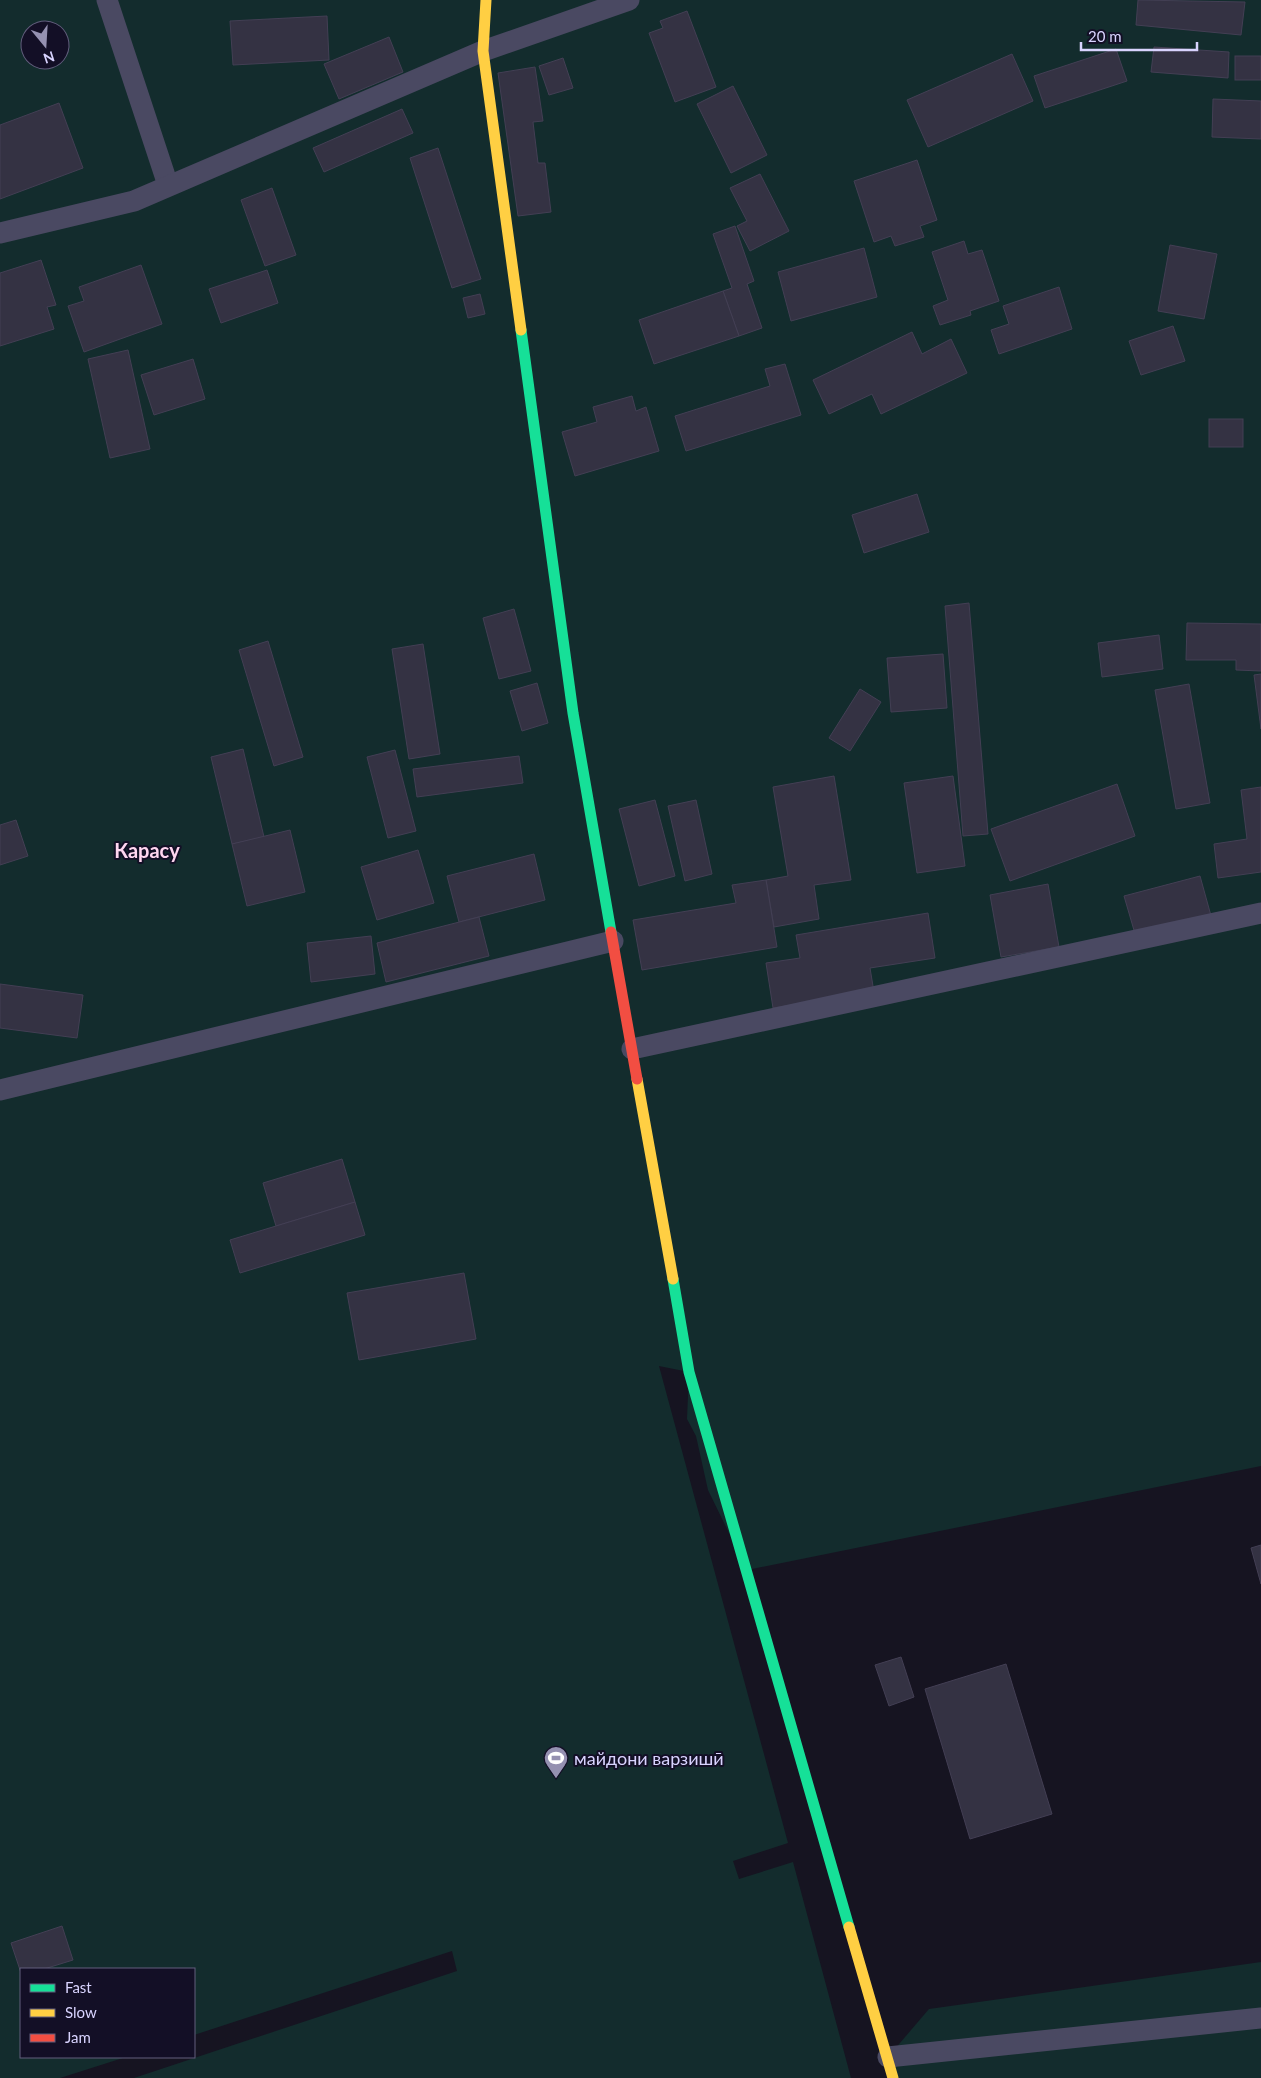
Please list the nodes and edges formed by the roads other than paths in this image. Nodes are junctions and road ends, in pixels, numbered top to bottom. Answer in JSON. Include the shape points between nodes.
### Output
{"nodes":[{"id":1,"x":107,"y":0,"type":"edge"},
{"id":2,"x":486,"y":0,"type":"edge"},
{"id":3,"x":629,"y":0,"type":"edge"},
{"id":4,"x":483,"y":51,"type":"junction"},
{"id":5,"x":168,"y":186,"type":"junction"},
{"id":6,"x":0,"y":233,"type":"edge"},
{"id":7,"x":1261,"y":914,"type":"edge"},
{"id":8,"x":613,"y":941,"type":"junction"},
{"id":9,"x":632,"y":1049,"type":"junction"},
{"id":10,"x":0,"y":1090,"type":"edge"},
{"id":11,"x":1261,"y":2018,"type":"edge"},
{"id":12,"x":888,"y":2057,"type":"junction"},
{"id":13,"x":893,"y":2078,"type":"edge"}],
"edges":[{"from":1,"to":5,"type":"lane"},
{"from":2,"to":4,"type":"street"},
{"from":3,"to":4,"type":"lane"},
{"from":4,"to":5,"type":"lane"},
{"from":4,"to":8,"type":"street","via":[[573,713]]},
{"from":5,"to":6,"type":"lane","via":[[134,201]]},
{"from":7,"to":9,"type":"lane"},
{"from":8,"to":9,"type":"street"},
{"from":8,"to":10,"type":"lane"},
{"from":9,"to":12,"type":"street","via":[[689,1372]]},
{"from":11,"to":12,"type":"lane"},
{"from":12,"to":13,"type":"street"}]}
